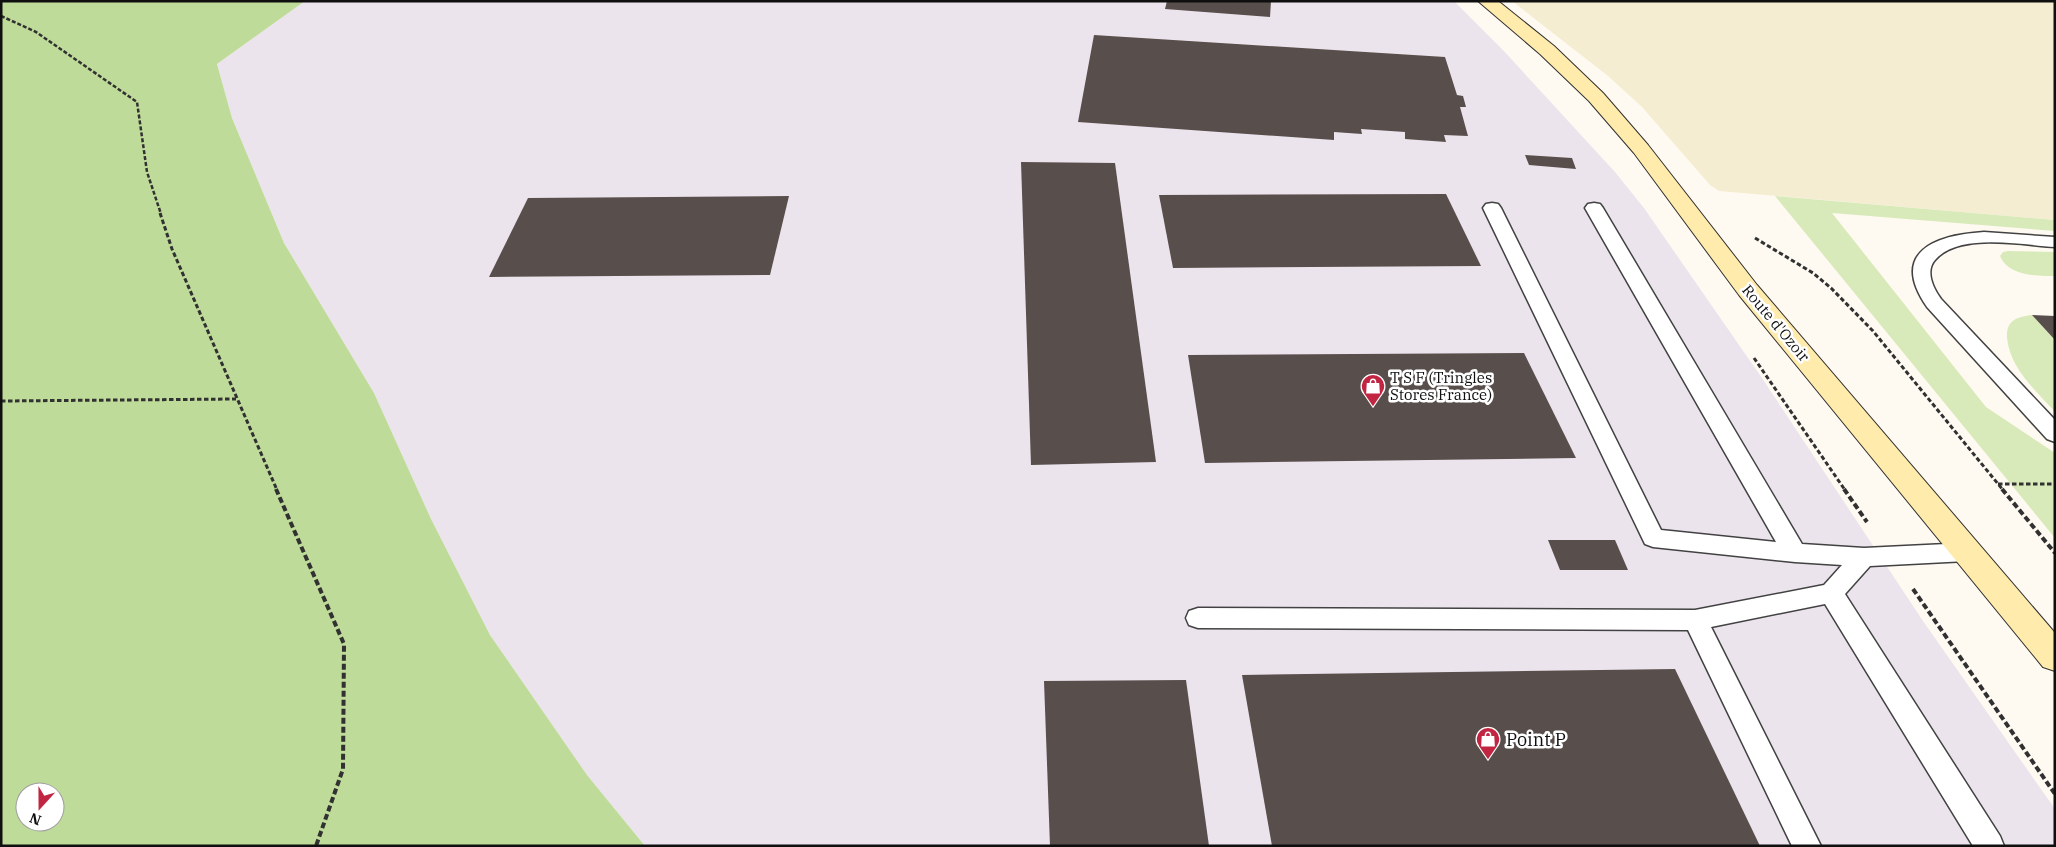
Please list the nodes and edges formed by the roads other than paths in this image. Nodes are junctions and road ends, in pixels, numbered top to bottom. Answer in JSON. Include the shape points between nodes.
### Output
{"nodes":[{"id":1,"x":1486,"y":1,"type":"edge"},
{"id":2,"x":1492,"y":208,"type":"dead end"},
{"id":3,"x":1594,"y":208,"type":"dead end"},
{"id":4,"x":2055,"y":242,"type":"edge"},
{"id":5,"x":2055,"y":434,"type":"edge"},
{"id":6,"x":1795,"y":552,"type":"junction"},
{"id":7,"x":1967,"y":552,"type":"junction"},
{"id":8,"x":1864,"y":557,"type":"junction"},
{"id":9,"x":1830,"y":593,"type":"junction"},
{"id":10,"x":1198,"y":618,"type":"dead end"},
{"id":11,"x":1695,"y":620,"type":"junction"},
{"id":12,"x":2055,"y":657,"type":"edge"},
{"id":13,"x":1807,"y":846,"type":"edge"},
{"id":14,"x":1990,"y":846,"type":"edge"}],
"edges":[{"from":1,"to":7,"type":"main road","name":"Route d'Ozoir","via":[[1547,50],[1596,97],[1641,149],[1748,290]]},
{"from":2,"to":6,"type":"lane","via":[[1653,538]]},
{"from":3,"to":6,"type":"lane"},
{"from":4,"to":5,"type":"lane","via":[[1991,238],[1954,240],[1932,251],[1921,274],[1934,303]]},
{"from":6,"to":8,"type":"lane"},
{"from":7,"to":8,"type":"lane"},
{"from":7,"to":12,"type":"main road","name":"Route d'Ozoir"},
{"from":8,"to":9,"type":"lane"},
{"from":9,"to":11,"type":"lane"},
{"from":9,"to":14,"type":"lane"},
{"from":10,"to":11,"type":"lane"},
{"from":11,"to":13,"type":"lane"}]}
